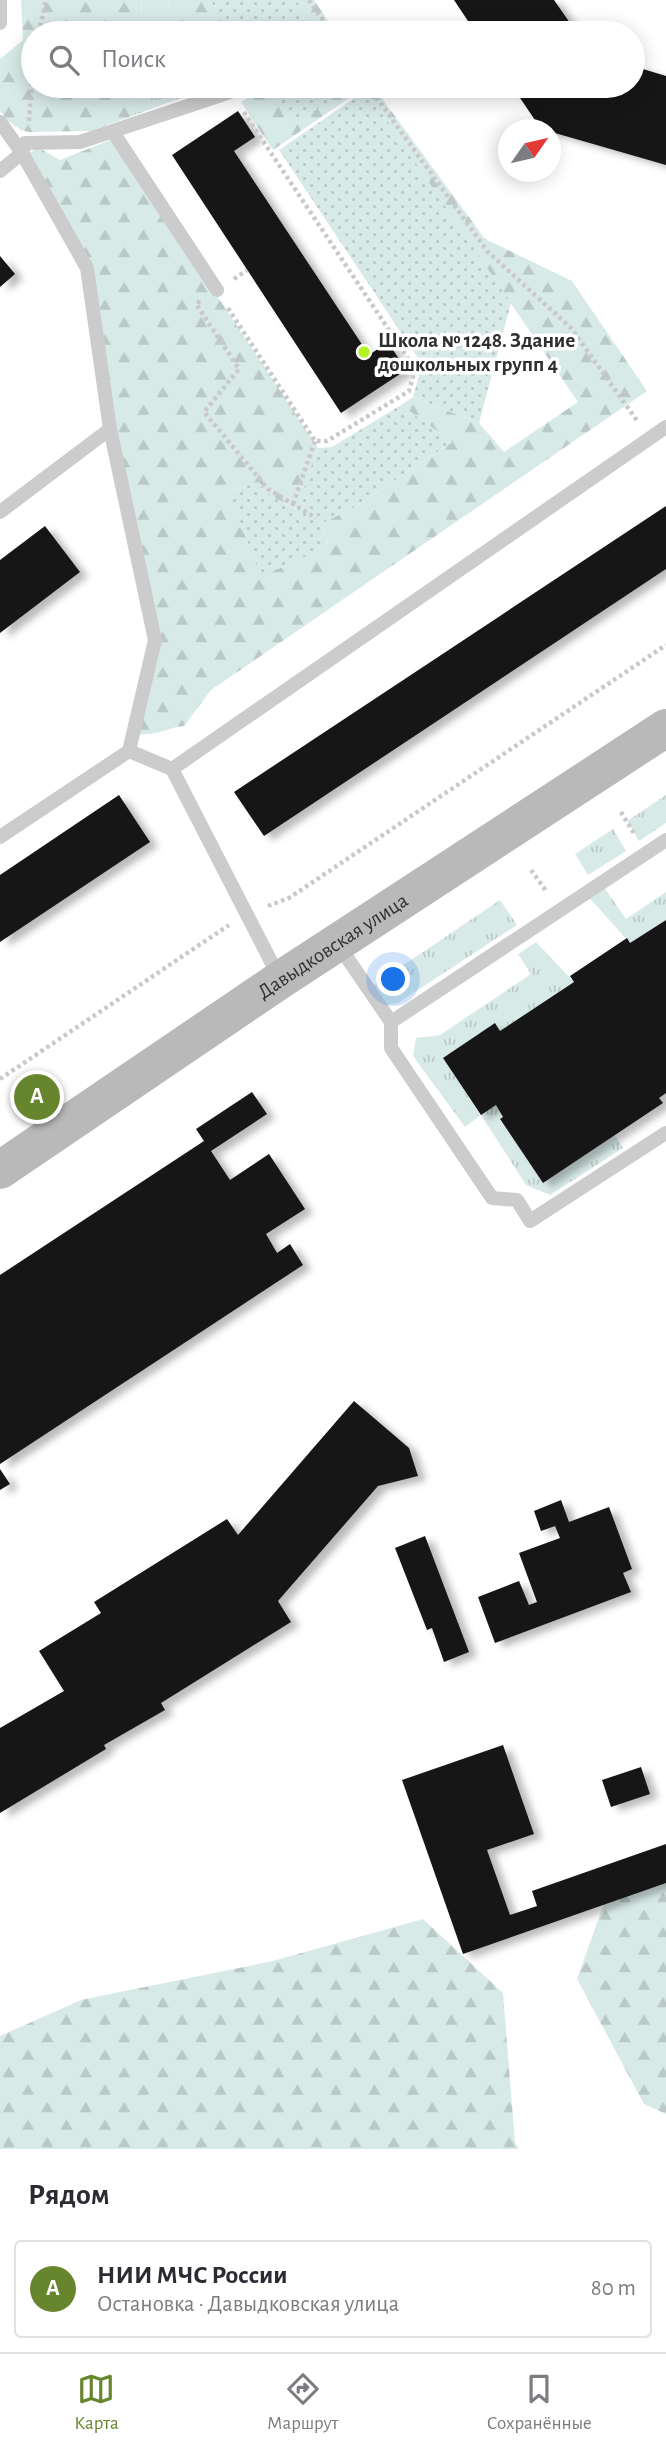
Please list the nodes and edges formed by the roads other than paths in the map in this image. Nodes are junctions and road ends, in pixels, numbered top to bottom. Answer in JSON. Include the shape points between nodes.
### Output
{"nodes":[{"id":1,"x":0,"y":0,"type":"edge"},
{"id":2,"x":0,"y":23,"type":"edge"},
{"id":3,"x":212,"y":98,"type":"edge"},
{"id":4,"x":0,"y":122,"type":"edge"},
{"id":5,"x":113,"y":132,"type":"junction"},
{"id":6,"x":24,"y":148,"type":"junction"},
{"id":7,"x":0,"y":171,"type":"edge"},
{"id":8,"x":217,"y":290,"type":"road end"},
{"id":9,"x":666,"y":427,"type":"edge"},
{"id":10,"x":110,"y":429,"type":"junction"},
{"id":11,"x":0,"y":512,"type":"edge"},
{"id":12,"x":666,"y":728,"type":"edge"},
{"id":13,"x":129,"y":751,"type":"junction"},
{"id":14,"x":172,"y":769,"type":"junction"},
{"id":15,"x":0,"y":837,"type":"edge"},
{"id":16,"x":666,"y":840,"type":"edge"},
{"id":17,"x":337,"y":943,"type":"junction"},
{"id":18,"x":280,"y":980,"type":"junction"},
{"id":19,"x":391,"y":1022,"type":"junction"},
{"id":20,"x":666,"y":1133,"type":"edge"},
{"id":21,"x":0,"y":1170,"type":"edge"}],
"edges":[{"from":1,"to":2,"type":"lane"},
{"from":3,"to":5,"type":"lane"},
{"from":4,"to":6,"type":"lane"},
{"from":5,"to":6,"type":"lane","via":[[80,142]]},
{"from":5,"to":8,"type":"lane"},
{"from":6,"to":7,"type":"lane"},
{"from":6,"to":10,"type":"lane","via":[[87,268]]},
{"from":9,"to":14,"type":"lane"},
{"from":10,"to":11,"type":"lane"},
{"from":10,"to":13,"type":"lane","via":[[155,640]]},
{"from":12,"to":17,"type":"street","name":"Давыдковская улица"},
{"from":13,"to":14,"type":"lane"},
{"from":13,"to":15,"type":"lane"},
{"from":14,"to":18,"type":"lane"},
{"from":16,"to":19,"type":"lane"},
{"from":17,"to":18,"type":"street","name":"Давыдковская улица"},
{"from":17,"to":19,"type":"lane"},
{"from":18,"to":21,"type":"street","name":"Давыдковская улица"},
{"from":19,"to":20,"type":"lane","via":[[391,1048],[492,1198],[517,1200],[530,1221]]}]}
